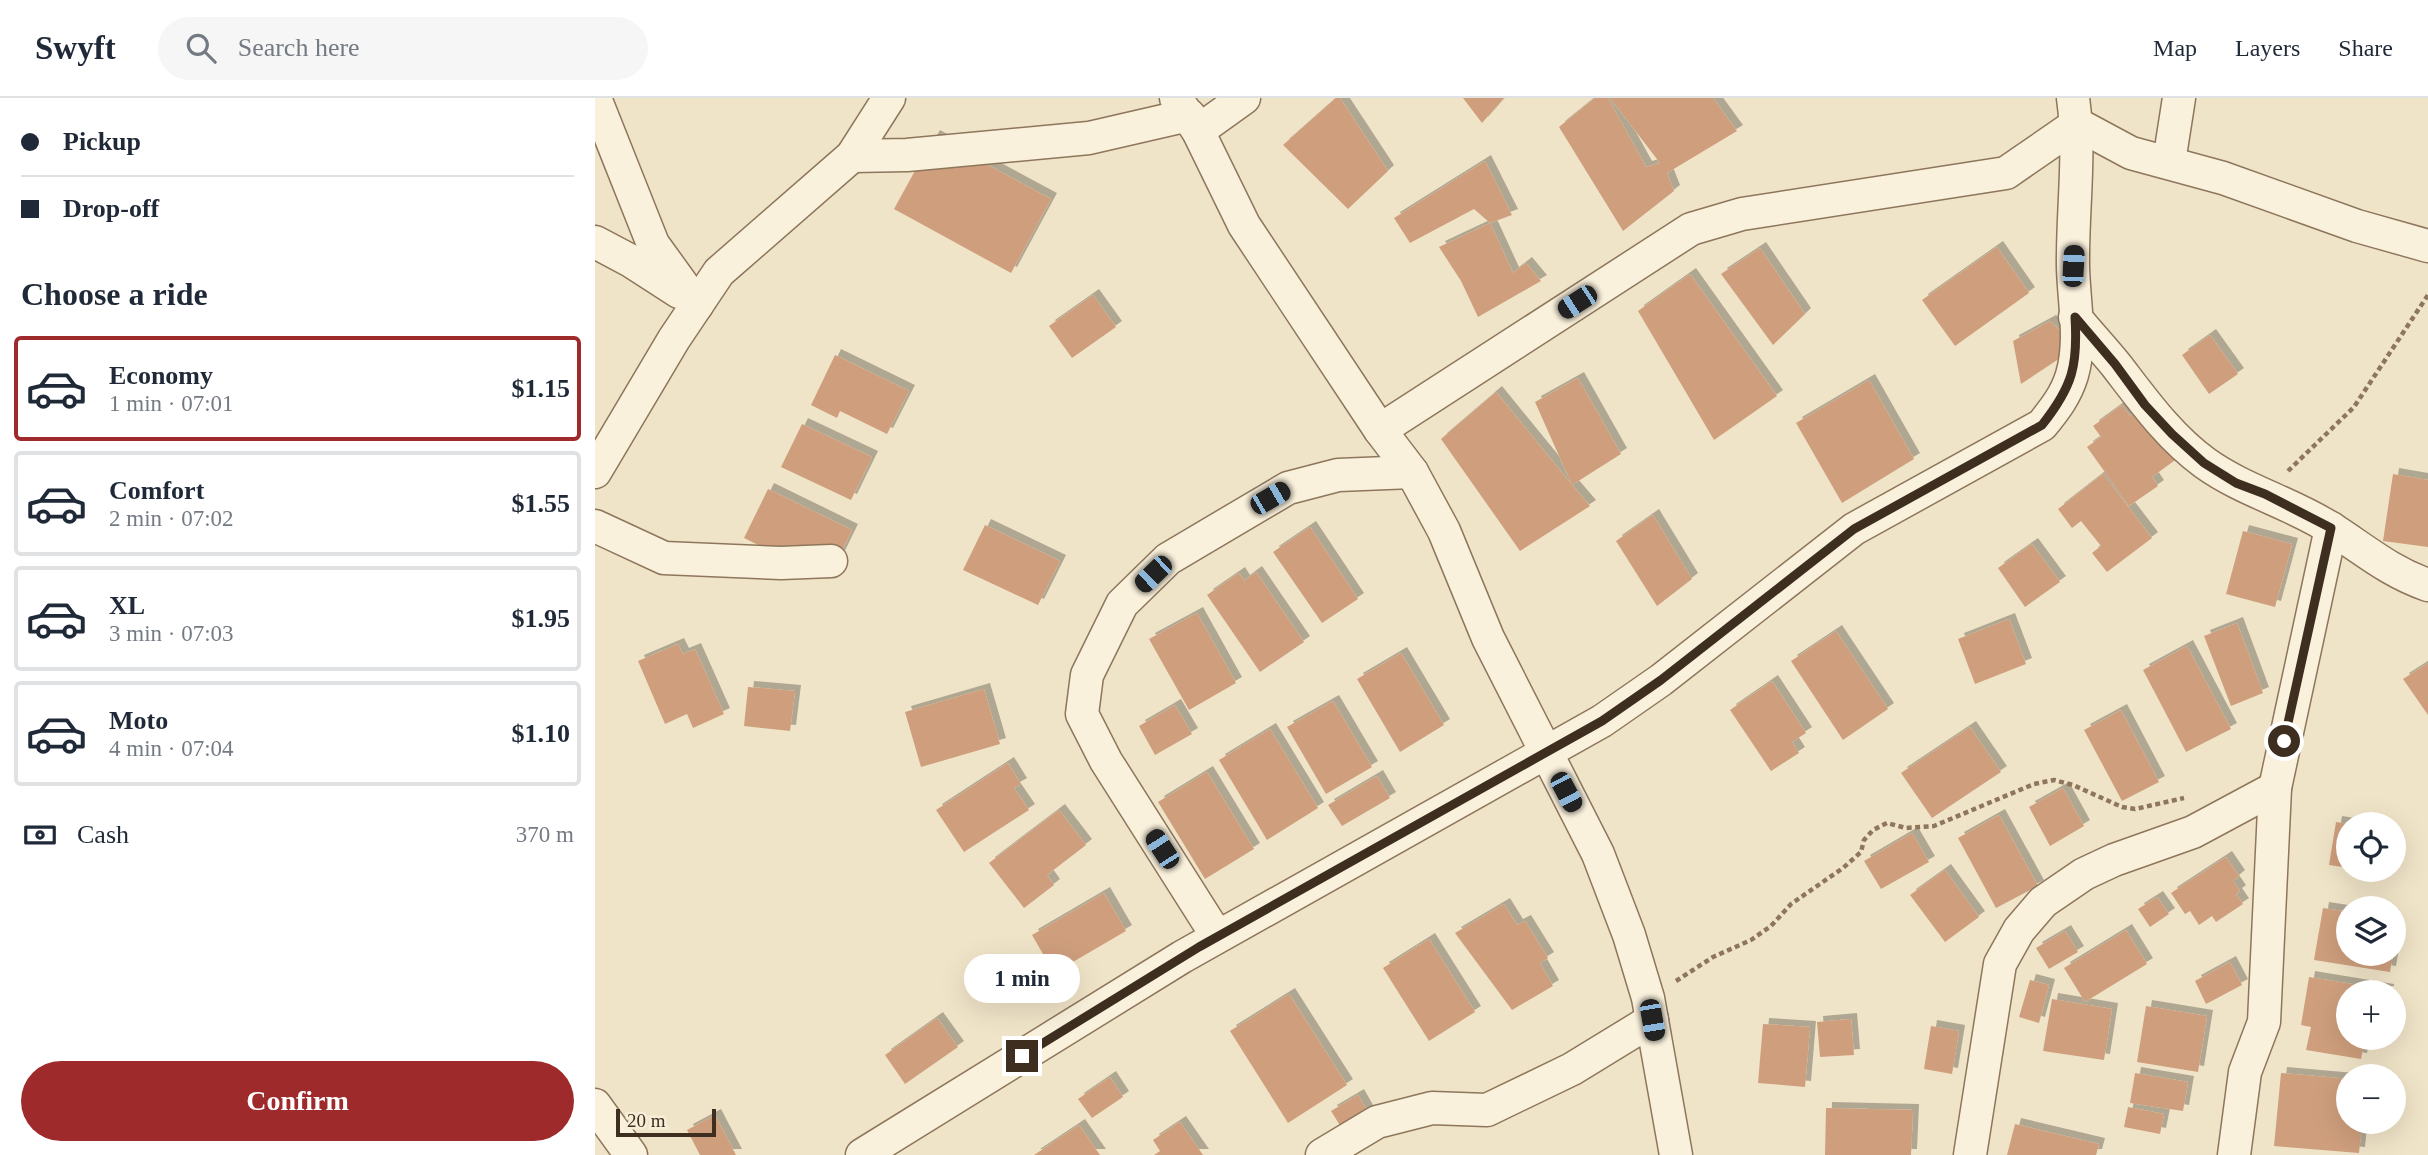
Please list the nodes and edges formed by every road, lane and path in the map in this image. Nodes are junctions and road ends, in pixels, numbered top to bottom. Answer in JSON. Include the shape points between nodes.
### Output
{"nodes":[{"id":1,"x":596,"y":98,"type":"edge"},
{"id":2,"x":889,"y":98,"type":"edge"},
{"id":3,"x":1244,"y":98,"type":"edge"},
{"id":4,"x":2179,"y":98,"type":"edge"},
{"id":5,"x":2075,"y":111,"type":"edge"},
{"id":6,"x":1188,"y":115,"type":"edge"},
{"id":7,"x":852,"y":156,"type":"junction"},
{"id":8,"x":2169,"y":162,"type":"junction"},
{"id":9,"x":595,"y":242,"type":"edge"},
{"id":10,"x":2428,"y":246,"type":"edge"},
{"id":11,"x":2428,"y":295,"type":"edge"},
{"id":12,"x":697,"y":305,"type":"junction"},
{"id":13,"x":2075,"y":317,"type":"junction"},
{"id":14,"x":1380,"y":430,"type":"junction"},
{"id":15,"x":595,"y":472,"type":"edge"},
{"id":16,"x":1412,"y":472,"type":"junction"},
{"id":17,"x":2265,"y":494,"type":"junction"},
{"id":18,"x":595,"y":526,"type":"edge"},
{"id":19,"x":2331,"y":528,"type":"junction"},
{"id":20,"x":831,"y":561,"type":"dead end"},
{"id":21,"x":2428,"y":585,"type":"edge"},
{"id":22,"x":1544,"y":752,"type":"junction"},
{"id":23,"x":2275,"y":788,"type":"junction"},
{"id":24,"x":2236,"y":808,"type":"junction"},
{"id":25,"x":1217,"y":936,"type":"junction"},
{"id":26,"x":1650,"y":1009,"type":"junction"},
{"id":27,"x":595,"y":1105,"type":"edge"},
{"id":28,"x":631,"y":1155,"type":"edge"},
{"id":29,"x":862,"y":1155,"type":"edge"},
{"id":30,"x":1322,"y":1155,"type":"edge"},
{"id":31,"x":1676,"y":1155,"type":"edge"},
{"id":32,"x":1970,"y":1155,"type":"edge"},
{"id":33,"x":2234,"y":1155,"type":"edge"}],
"edges":[{"from":1,"to":12,"type":"street","via":[[653,244]]},
{"from":2,"to":7,"type":"street"},
{"from":3,"to":6,"type":"street"},
{"from":4,"to":8,"type":"street"},
{"from":5,"to":8,"type":"street","via":[[2131,153]]},
{"from":5,"to":13,"type":"street"},
{"from":5,"to":14,"type":"street","via":[[2006,173],[1742,214],[1691,229]]},
{"from":6,"to":7,"type":"street","via":[[1089,138]]},
{"from":6,"to":14,"type":"street","via":[[1244,225]]},
{"from":7,"to":12,"type":"street","via":[[719,272]]},
{"from":8,"to":10,"type":"street"},
{"from":9,"to":12,"type":"street"},
{"from":11,"to":17,"type":"path","via":[[2354,407]]},
{"from":12,"to":15,"type":"street"},
{"from":13,"to":17,"type":"street","via":[[2172,434],[2204,463]]},
{"from":13,"to":22,"type":"street","via":[[2077,347],[2072,374],[2061,400],[2042,425],[1854,529],[1661,680],[1602,721]]},
{"from":14,"to":16,"type":"street"},
{"from":16,"to":22,"type":"street","via":[[1444,531],[1488,638]]},
{"from":16,"to":25,"type":"street","via":[[1338,475],[1288,488],[1168,559],[1122,604],[1087,675],[1082,714],[1106,761]]},
{"from":17,"to":19,"type":"street"},
{"from":18,"to":20,"type":"street","via":[[664,558],[781,564]]},
{"from":19,"to":21,"type":"street","via":[[2407,578]]},
{"from":19,"to":23,"type":"street"},
{"from":22,"to":25,"type":"street"},
{"from":22,"to":26,"type":"street","via":[[1598,854],[1629,935]]},
{"from":23,"to":24,"type":"street"},
{"from":23,"to":33,"type":"street","via":[[2264,1022],[2245,1072]]},
{"from":24,"to":26,"type":"path","via":[[2203,797],[2135,809],[2122,807],[2054,780],[1934,826],[1906,828],[1887,823],[1873,830],[1861,852],[1843,868],[1791,904],[1771,926],[1713,957]]},
{"from":24,"to":32,"type":"street","via":[[2193,832],[2084,874],[2043,902],[2019,930],[2000,964]]},
{"from":25,"to":29,"type":"street"},
{"from":26,"to":30,"type":"street","via":[[1572,1069],[1487,1110],[1432,1108],[1388,1119]]},
{"from":26,"to":31,"type":"street"},
{"from":27,"to":28,"type":"street"}]}
